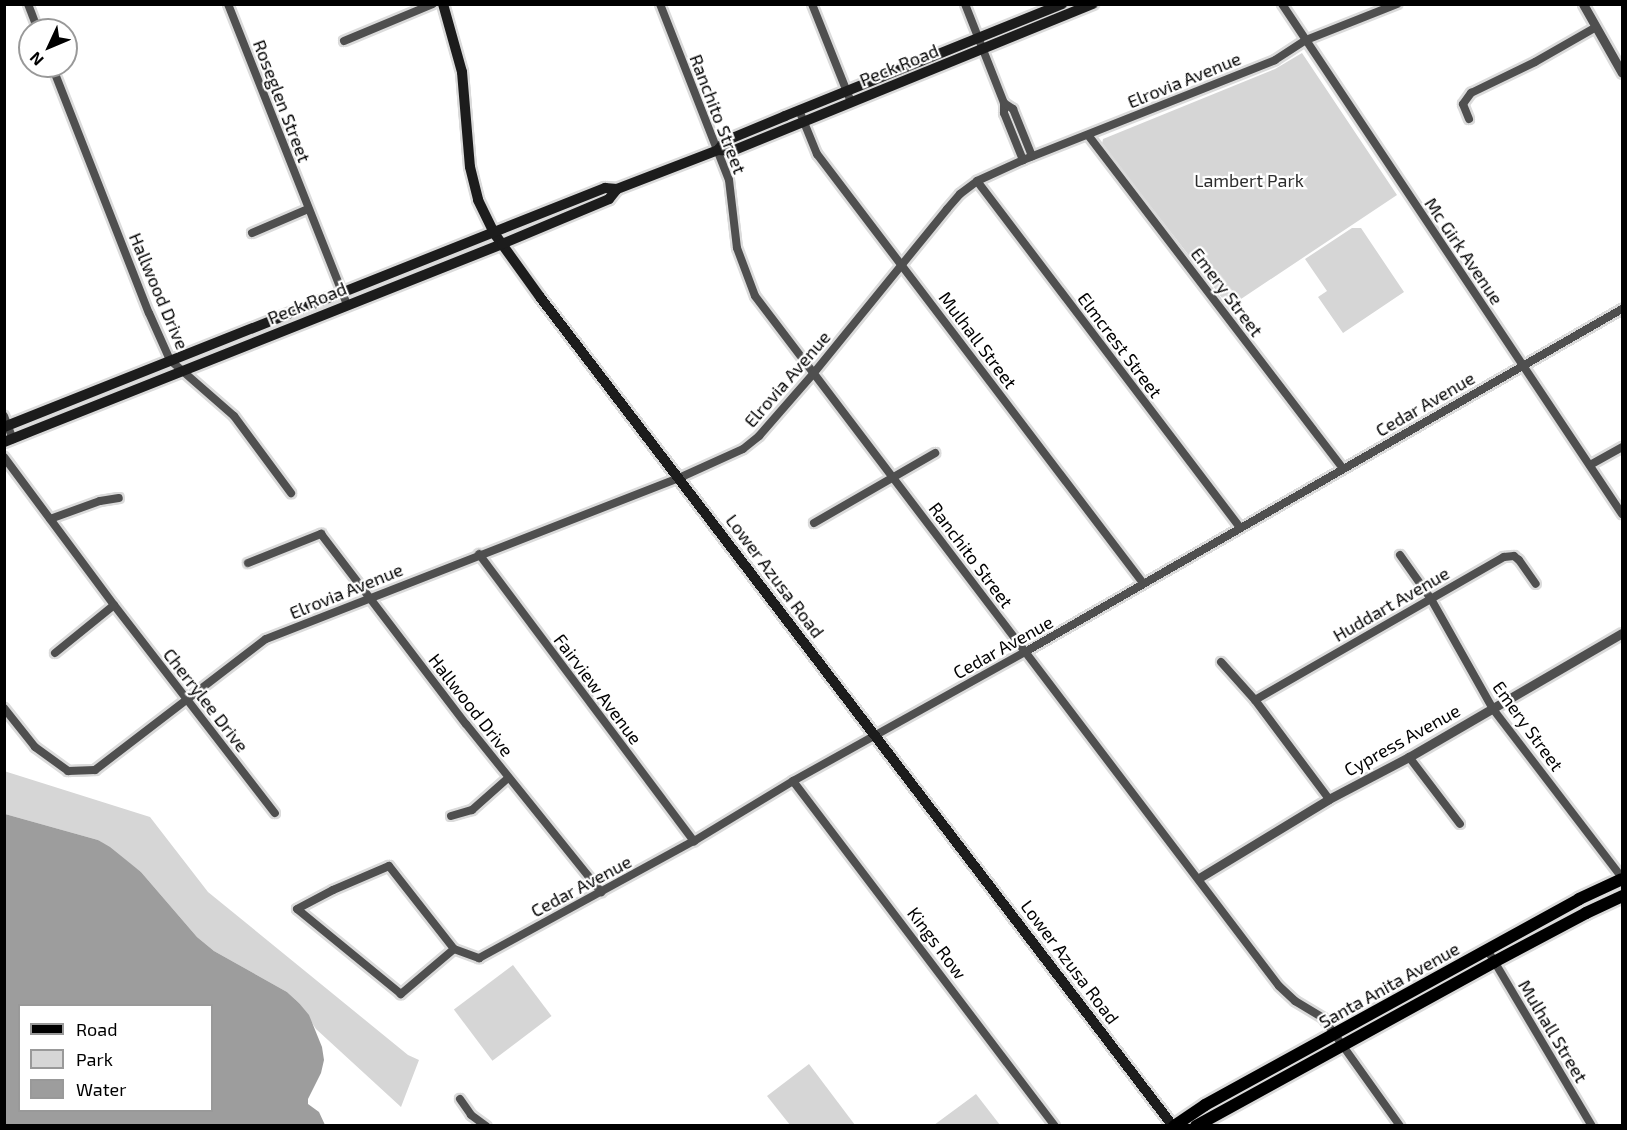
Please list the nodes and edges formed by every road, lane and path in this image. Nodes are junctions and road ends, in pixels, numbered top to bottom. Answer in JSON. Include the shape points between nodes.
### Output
{"nodes":[{"id":1,"x":228,"y":4,"type":"edge"},
{"id":2,"x":433,"y":4,"type":"edge"},
{"id":3,"x":443,"y":4,"type":"edge"},
{"id":4,"x":660,"y":4,"type":"edge"},
{"id":5,"x":812,"y":4,"type":"edge"},
{"id":6,"x":965,"y":4,"type":"edge"},
{"id":7,"x":1062,"y":4,"type":"edge"},
{"id":8,"x":1093,"y":4,"type":"edge"},
{"id":9,"x":1282,"y":4,"type":"edge"},
{"id":10,"x":1397,"y":4,"type":"edge"},
{"id":11,"x":1583,"y":4,"type":"edge"},
{"id":12,"x":1596,"y":27,"type":"junction"},
{"id":13,"x":1306,"y":40,"type":"junction"},
{"id":14,"x":344,"y":41,"type":"dead end"},
{"id":15,"x":981,"y":44,"type":"junction"},
{"id":16,"x":1623,"y":73,"type":"edge"},
{"id":17,"x":57,"y":78,"type":"edge"},
{"id":18,"x":849,"y":97,"type":"junction"},
{"id":19,"x":1004,"y":103,"type":"junction"},
{"id":20,"x":801,"y":115,"type":"junction"},
{"id":21,"x":1469,"y":119,"type":"dead end"},
{"id":22,"x":1088,"y":135,"type":"junction"},
{"id":23,"x":718,"y":150,"type":"junction"},
{"id":24,"x":1032,"y":156,"type":"junction"},
{"id":25,"x":1023,"y":160,"type":"junction"},
{"id":26,"x":977,"y":181,"type":"junction"},
{"id":27,"x":617,"y":189,"type":"junction"},
{"id":28,"x":308,"y":209,"type":"junction"},
{"id":29,"x":252,"y":233,"type":"dead end"},
{"id":30,"x":494,"y":233,"type":"junction"},
{"id":31,"x":502,"y":244,"type":"junction"},
{"id":32,"x":903,"y":264,"type":"junction"},
{"id":33,"x":342,"y":292,"type":"junction"},
{"id":34,"x":347,"y":305,"type":"junction"},
{"id":35,"x":1623,"y":309,"type":"edge"},
{"id":36,"x":171,"y":360,"type":"junction"},
{"id":37,"x":1522,"y":366,"type":"junction"},
{"id":38,"x":182,"y":370,"type":"junction"},
{"id":39,"x":813,"y":374,"type":"junction"},
{"id":40,"x":6,"y":423,"type":"edge"},
{"id":41,"x":9,"y":440,"type":"edge"},
{"id":42,"x":1623,"y":447,"type":"edge"},
{"id":43,"x":935,"y":453,"type":"dead end"},
{"id":44,"x":4,"y":458,"type":"edge"},
{"id":45,"x":1590,"y":465,"type":"junction"},
{"id":46,"x":1343,"y":468,"type":"junction"},
{"id":47,"x":893,"y":477,"type":"junction"},
{"id":48,"x":679,"y":478,"type":"junction"},
{"id":49,"x":291,"y":493,"type":"dead end"},
{"id":50,"x":119,"y":498,"type":"dead end"},
{"id":51,"x":1623,"y":514,"type":"edge"},
{"id":52,"x":50,"y":519,"type":"junction"},
{"id":53,"x":814,"y":523,"type":"dead end"},
{"id":54,"x":1240,"y":527,"type":"junction"},
{"id":55,"x":479,"y":554,"type":"junction"},
{"id":56,"x":1401,"y":555,"type":"dead end"},
{"id":57,"x":248,"y":563,"type":"dead end"},
{"id":58,"x":1143,"y":583,"type":"junction"},
{"id":59,"x":1536,"y":584,"type":"dead end"},
{"id":60,"x":370,"y":599,"type":"junction"},
{"id":61,"x":1431,"y":599,"type":"junction"},
{"id":62,"x":114,"y":605,"type":"junction"},
{"id":63,"x":1623,"y":633,"type":"edge"},
{"id":64,"x":1025,"y":652,"type":"junction"},
{"id":65,"x":55,"y":653,"type":"dead end"},
{"id":66,"x":1221,"y":662,"type":"dead end"},
{"id":67,"x":186,"y":698,"type":"junction"},
{"id":68,"x":1255,"y":700,"type":"junction"},
{"id":69,"x":4,"y":708,"type":"edge"},
{"id":70,"x":1493,"y":709,"type":"junction"},
{"id":71,"x":876,"y":735,"type":"junction"},
{"id":72,"x":1409,"y":756,"type":"junction"},
{"id":73,"x":508,"y":778,"type":"junction"},
{"id":74,"x":793,"y":781,"type":"junction"},
{"id":75,"x":1329,"y":799,"type":"junction"},
{"id":76,"x":275,"y":813,"type":"dead end"},
{"id":77,"x":451,"y":816,"type":"dead end"},
{"id":78,"x":1460,"y":824,"type":"dead end"},
{"id":79,"x":694,"y":841,"type":"junction"},
{"id":80,"x":1199,"y":878,"type":"junction"},
{"id":81,"x":1623,"y":879,"type":"edge"},
{"id":82,"x":601,"y":892,"type":"junction"},
{"id":83,"x":1623,"y":896,"type":"edge"},
{"id":84,"x":454,"y":949,"type":"junction"},
{"id":85,"x":1491,"y":957,"type":"junction"},
{"id":86,"x":1340,"y":1040,"type":"junction"},
{"id":87,"x":460,"y":1099,"type":"dead end"},
{"id":88,"x":486,"y":1125,"type":"edge"},
{"id":89,"x":1055,"y":1125,"type":"edge"},
{"id":90,"x":1173,"y":1125,"type":"edge"},
{"id":91,"x":1196,"y":1125,"type":"edge"},
{"id":92,"x":1400,"y":1125,"type":"edge"},
{"id":93,"x":1592,"y":1125,"type":"edge"}],
"edges":[{"from":1,"to":28,"type":"street","name":"Roseglen Street"},
{"from":2,"to":14,"type":"street"},
{"from":3,"to":30,"type":"main road","name":"Lower Azusa Road","via":[[462,72],[470,167],[478,200]]},
{"from":4,"to":23,"type":"street","name":"Ranchito Street"},
{"from":5,"to":18,"type":"street"},
{"from":6,"to":15,"type":"street"},
{"from":7,"to":15,"type":"main road","name":"Peck Road"},
{"from":8,"to":15,"type":"main road","name":"Peck Road"},
{"from":9,"to":13,"type":"street","name":"Mc Girk Avenue"},
{"from":10,"to":13,"type":"street","name":"Elrovia Avenue"},
{"from":11,"to":12,"type":"street"},
{"from":12,"to":16,"type":"street"},
{"from":12,"to":21,"type":"street","via":[[1471,93],[1462,104]]},
{"from":13,"to":22,"type":"street","name":"Elrovia Avenue","via":[[1275,60]]},
{"from":13,"to":37,"type":"street","name":"Mc Girk Avenue"},
{"from":15,"to":18,"type":"main road","name":"Peck Road"},
{"from":15,"to":19,"type":"street"},
{"from":17,"to":36,"type":"street","name":"Hallwood Drive"},
{"from":18,"to":20,"type":"main road","name":"Peck Road"},
{"from":19,"to":24,"type":"street","via":[[1013,110]]},
{"from":19,"to":25,"type":"street","via":[[1004,113]]},
{"from":20,"to":23,"type":"main road","name":"Peck Road","via":[[725,141]]},
{"from":20,"to":32,"type":"street","name":"Mulhall Street","via":[[817,154]]},
{"from":22,"to":24,"type":"street","name":"Elrovia Avenue"},
{"from":22,"to":46,"type":"street","name":"Emery Street"},
{"from":23,"to":27,"type":"main road","name":"Peck Road"},
{"from":23,"to":39,"type":"street","name":"Ranchito Street","via":[[729,180],[743,271],[755,296]]},
{"from":24,"to":25,"type":"street","name":"Elrovia Avenue"},
{"from":25,"to":26,"type":"street","name":"Elrovia Avenue"},
{"from":26,"to":32,"type":"street","name":"Elrovia Avenue","via":[[953,201]]},
{"from":26,"to":54,"type":"street","name":"Elmcrest Street"},
{"from":27,"to":30,"type":"main road","name":"Peck Road","via":[[605,188]]},
{"from":27,"to":31,"type":"main road","name":"Peck Road","via":[[609,199]]},
{"from":28,"to":29,"type":"street"},
{"from":28,"to":33,"type":"street","name":"Roseglen Street"},
{"from":30,"to":31,"type":"main road","name":"Lower Azusa Road"},
{"from":30,"to":33,"type":"main road","name":"Peck Road"},
{"from":31,"to":34,"type":"main road","name":"Peck Road"},
{"from":31,"to":48,"type":"main road","name":"Lower Azusa Road"},
{"from":32,"to":39,"type":"street","name":"Elrovia Avenue"},
{"from":32,"to":58,"type":"street","name":"Mulhall Street"},
{"from":33,"to":34,"type":"street","name":"Roseglen Street"},
{"from":33,"to":36,"type":"main road","name":"Peck Road"},
{"from":34,"to":38,"type":"main road","name":"Peck Road"},
{"from":35,"to":37,"type":"street","name":"Cedar Avenue"},
{"from":36,"to":38,"type":"street","name":"Hallwood Drive"},
{"from":36,"to":40,"type":"main road","name":"Peck Road"},
{"from":37,"to":45,"type":"street","name":"Mc Girk Avenue"},
{"from":37,"to":46,"type":"street","name":"Cedar Avenue"},
{"from":38,"to":41,"type":"main road","name":"Peck Road"},
{"from":38,"to":49,"type":"street","name":"Hallwood Drive","via":[[234,416]]},
{"from":39,"to":47,"type":"street","name":"Ranchito Street"},
{"from":39,"to":48,"type":"street","name":"Elrovia Avenue","via":[[743,449]]},
{"from":40,"to":41,"type":"street"},
{"from":42,"to":45,"type":"street"},
{"from":43,"to":47,"type":"street"},
{"from":44,"to":52,"type":"street","name":"Cherrylee Drive"},
{"from":45,"to":51,"type":"street","name":"Mc Girk Avenue"},
{"from":46,"to":54,"type":"street","name":"Cedar Avenue"},
{"from":47,"to":53,"type":"street"},
{"from":47,"to":64,"type":"street","name":"Ranchito Street"},
{"from":48,"to":55,"type":"street","name":"Elrovia Avenue"},
{"from":48,"to":71,"type":"main road","name":"Lower Azusa Road"},
{"from":50,"to":52,"type":"street"},
{"from":52,"to":62,"type":"street","name":"Cherrylee Drive"},
{"from":54,"to":58,"type":"street","name":"Cedar Avenue"},
{"from":55,"to":60,"type":"street","name":"Elrovia Avenue"},
{"from":55,"to":79,"type":"street","name":"Fairview Avenue"},
{"from":56,"to":61,"type":"street","name":"Emery Street"},
{"from":57,"to":60,"type":"street","name":"Hallwood Drive","via":[[321,534]]},
{"from":58,"to":64,"type":"street","name":"Cedar Avenue"},
{"from":59,"to":61,"type":"street","name":"Huddart Avenue","via":[[1519,560],[1504,557]]},
{"from":60,"to":67,"type":"street","name":"Elrovia Avenue","via":[[266,639]]},
{"from":60,"to":73,"type":"street","name":"Hallwood Drive"},
{"from":61,"to":68,"type":"street","name":"Huddart Avenue"},
{"from":61,"to":70,"type":"street","name":"Emery Street"},
{"from":62,"to":65,"type":"street"},
{"from":62,"to":67,"type":"street","name":"Cherrylee Drive"},
{"from":63,"to":70,"type":"street","name":"Cypress Avenue"},
{"from":64,"to":71,"type":"street","name":"Cedar Avenue"},
{"from":64,"to":80,"type":"street","name":"Ranchito Street"},
{"from":66,"to":68,"type":"street"},
{"from":67,"to":69,"type":"street","name":"Elrovia Avenue","via":[[95,770],[68,771],[35,747]]},
{"from":67,"to":76,"type":"street","name":"Cherrylee Drive"},
{"from":68,"to":75,"type":"street"},
{"from":70,"to":72,"type":"street","name":"Cypress Avenue"},
{"from":70,"to":81,"type":"street","name":"Emery Street"},
{"from":71,"to":74,"type":"street","name":"Cedar Avenue"},
{"from":71,"to":90,"type":"main road","name":"Lower Azusa Road"},
{"from":72,"to":75,"type":"street","name":"Cypress Avenue"},
{"from":72,"to":78,"type":"street"},
{"from":73,"to":77,"type":"street","via":[[472,810]]},
{"from":73,"to":82,"type":"street","name":"Hallwood Drive"},
{"from":74,"to":79,"type":"street","name":"Cedar Avenue"},
{"from":74,"to":89,"type":"street","name":"Kings Row"},
{"from":75,"to":80,"type":"street","name":"Cypress Avenue"},
{"from":79,"to":82,"type":"street","name":"Cedar Avenue"},
{"from":80,"to":86,"type":"street","name":"Ranchito Street","via":[[1279,986],[1295,1001],[1323,1017]]},
{"from":81,"to":85,"type":"main road","name":"Santa Anita Avenue","via":[[1579,899]]},
{"from":82,"to":84,"type":"street","name":"Cedar Avenue","via":[[479,958]]},
{"from":83,"to":85,"type":"main road","name":"Santa Anita Avenue"},
{"from":84,"to":84,"type":"street","via":[[389,866],[297,909],[401,994]]},
{"from":85,"to":86,"type":"main road","name":"Santa Anita Avenue"},
{"from":85,"to":93,"type":"street","name":"Mulhall Street"},
{"from":86,"to":90,"type":"main road","name":"Santa Anita Avenue","via":[[1205,1105]]},
{"from":86,"to":91,"type":"main road","name":"Santa Anita Avenue"},
{"from":86,"to":92,"type":"street","name":"Ranchito Street"},
{"from":87,"to":88,"type":"street","via":[[471,1115]]}]}
